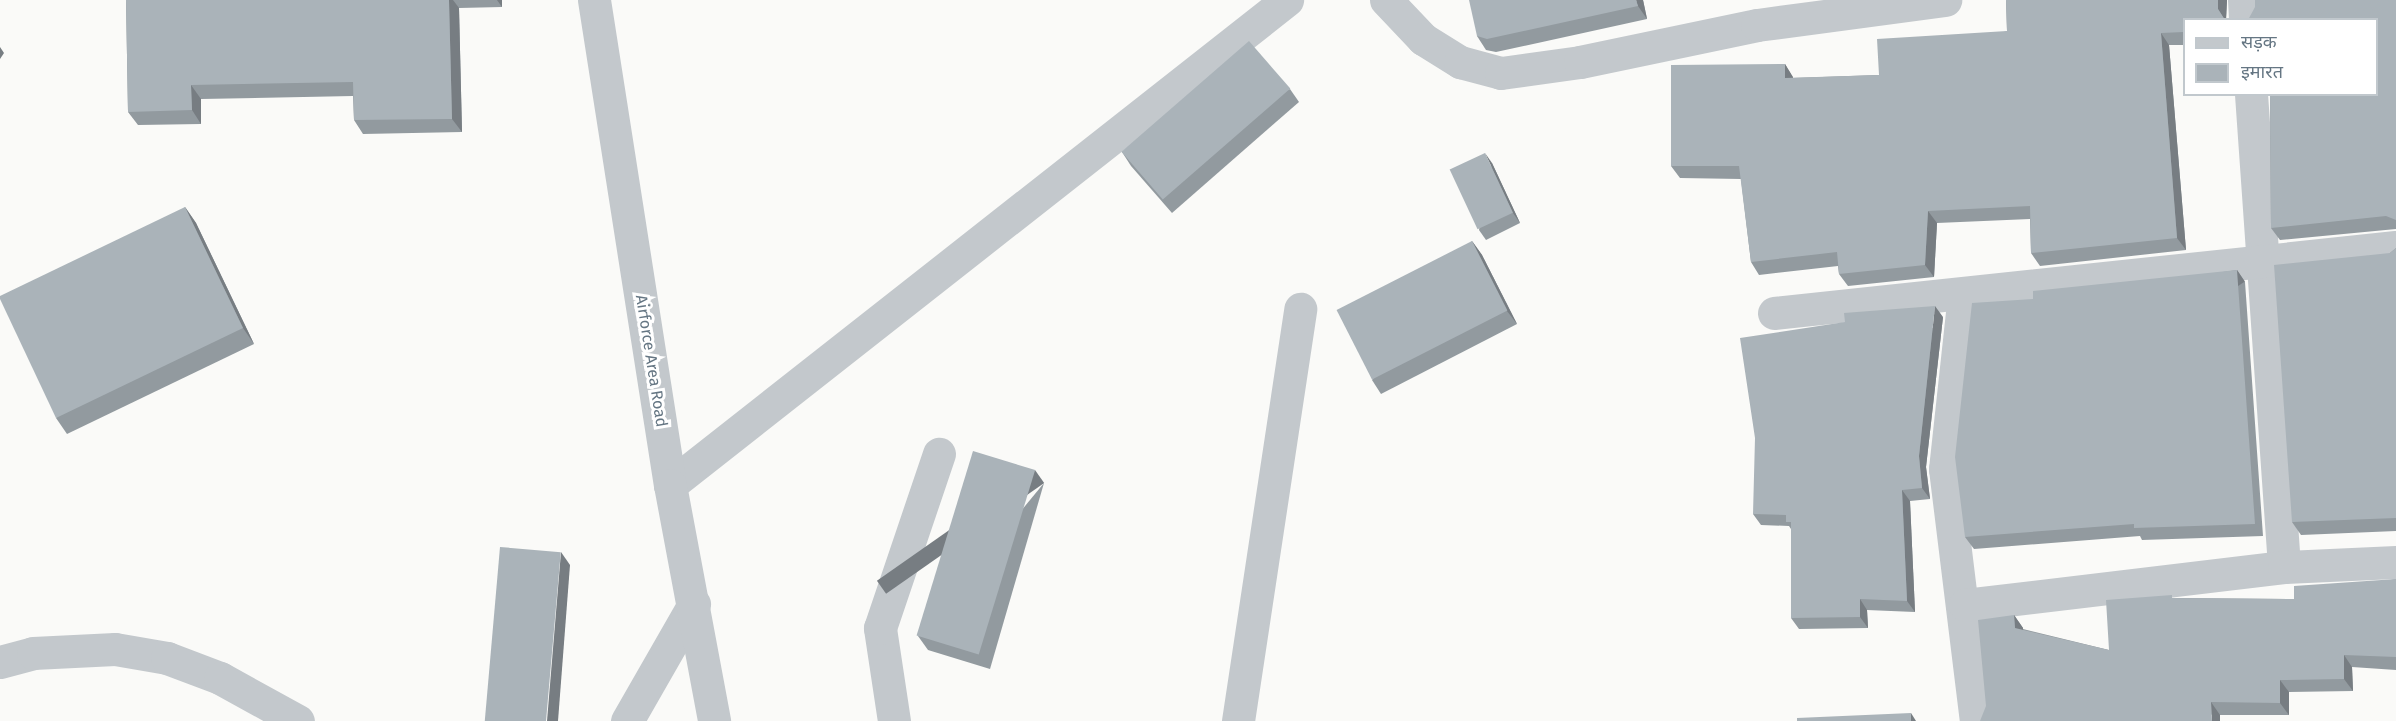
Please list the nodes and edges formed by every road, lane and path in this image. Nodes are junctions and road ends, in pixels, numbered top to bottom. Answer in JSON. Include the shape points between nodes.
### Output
{"nodes":[{"id":1,"x":594,"y":0,"type":"edge"},
{"id":2,"x":1287,"y":0,"type":"edge"},
{"id":3,"x":1386,"y":0,"type":"edge"},
{"id":4,"x":1945,"y":0,"type":"edge"},
{"id":5,"x":2244,"y":0,"type":"edge"},
{"id":6,"x":2245,"y":18,"type":"edge"},
{"id":7,"x":2251,"y":96,"type":"edge"},
{"id":8,"x":2396,"y":247,"type":"edge"},
{"id":9,"x":2262,"y":258,"type":"junction"},
{"id":10,"x":1964,"y":294,"type":"junction"},
{"id":11,"x":1300,"y":309,"type":"dead end"},
{"id":12,"x":1774,"y":313,"type":"dead end"},
{"id":13,"x":939,"y":454,"type":"dead end"},
{"id":14,"x":670,"y":485,"type":"junction"},
{"id":15,"x":2396,"y":562,"type":"edge"},
{"id":16,"x":2284,"y":567,"type":"junction"},
{"id":17,"x":694,"y":604,"type":"junction"},
{"id":18,"x":1965,"y":604,"type":"junction"},
{"id":19,"x":0,"y":662,"type":"edge"},
{"id":20,"x":298,"y":721,"type":"edge"},
{"id":21,"x":627,"y":721,"type":"edge"},
{"id":22,"x":714,"y":721,"type":"edge"},
{"id":23,"x":894,"y":721,"type":"edge"},
{"id":24,"x":1238,"y":721,"type":"edge"},
{"id":25,"x":1976,"y":721,"type":"edge"}],
"edges":[{"from":1,"to":14,"type":"street","name":"Airforce Area Road"},
{"from":2,"to":14,"type":"street"},
{"from":3,"to":4,"type":"street","via":[[1432,45],[1460,62],[1501,74],[1580,62],[1757,25]]},
{"from":5,"to":6,"type":"street"},
{"from":7,"to":9,"type":"street"},
{"from":8,"to":9,"type":"street"},
{"from":9,"to":10,"type":"street"},
{"from":9,"to":16,"type":"street"},
{"from":10,"to":12,"type":"street"},
{"from":10,"to":18,"type":"street","via":[[1945,470]]},
{"from":11,"to":24,"type":"street"},
{"from":13,"to":23,"type":"street","via":[[880,628]]},
{"from":14,"to":17,"type":"street","name":"Airforce Area Road"},
{"from":15,"to":16,"type":"street"},
{"from":16,"to":18,"type":"street"},
{"from":17,"to":21,"type":"street"},
{"from":17,"to":22,"type":"street","name":"Airforce Area Road"},
{"from":18,"to":25,"type":"street"},
{"from":19,"to":20,"type":"street","via":[[33,653],[115,649],[167,658],[219,678]]}]}
